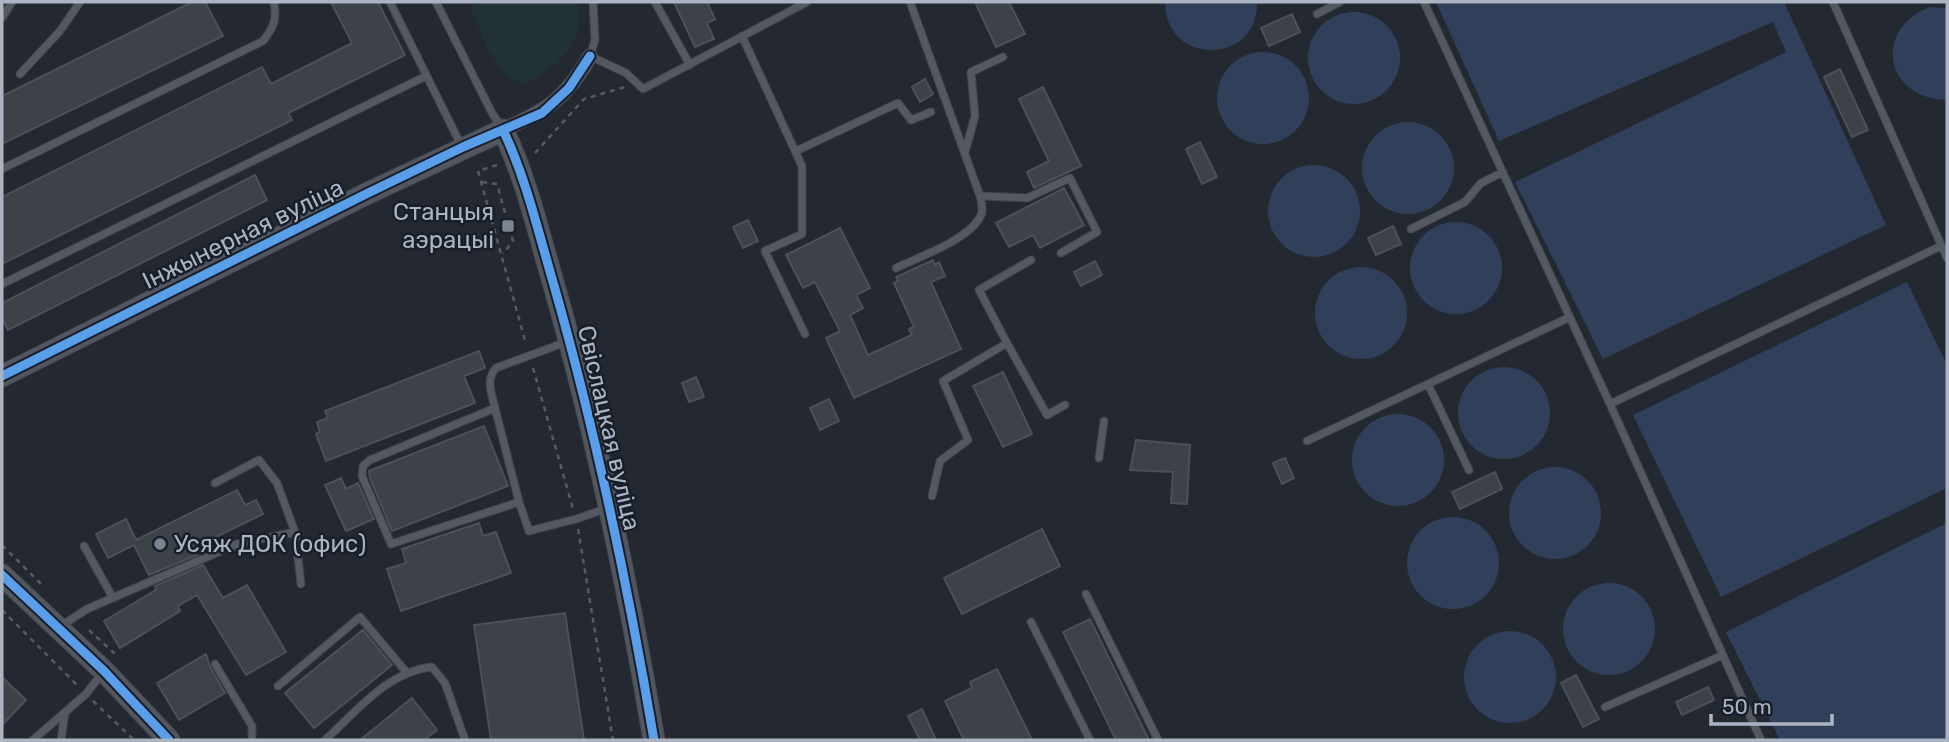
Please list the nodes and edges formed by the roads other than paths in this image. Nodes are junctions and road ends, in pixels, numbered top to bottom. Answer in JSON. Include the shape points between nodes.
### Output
{"nodes":[{"id":1,"x":12,"y":2,"type":"edge"},
{"id":2,"x":79,"y":2,"type":"edge"},
{"id":3,"x":274,"y":2,"type":"edge"},
{"id":4,"x":390,"y":2,"type":"edge"},
{"id":5,"x":437,"y":2,"type":"edge"},
{"id":6,"x":593,"y":2,"type":"edge"},
{"id":7,"x":655,"y":2,"type":"edge"},
{"id":8,"x":807,"y":2,"type":"edge"},
{"id":9,"x":911,"y":2,"type":"edge"},
{"id":10,"x":1340,"y":2,"type":"edge"},
{"id":11,"x":1424,"y":2,"type":"edge"},
{"id":12,"x":1833,"y":2,"type":"edge"},
{"id":13,"x":1317,"y":14,"type":"dead end"},
{"id":14,"x":2,"y":18,"type":"edge"},
{"id":15,"x":743,"y":36,"type":"junction"},
{"id":16,"x":590,"y":57,"type":"junction"},
{"id":17,"x":1003,"y":57,"type":"dead end"},
{"id":18,"x":690,"y":65,"type":"junction"},
{"id":19,"x":20,"y":74,"type":"dead end"},
{"id":20,"x":426,"y":76,"type":"junction"},
{"id":21,"x":931,"y":112,"type":"dead end"},
{"id":22,"x":503,"y":130,"type":"junction"},
{"id":23,"x":463,"y":147,"type":"junction"},
{"id":24,"x":796,"y":151,"type":"junction"},
{"id":25,"x":965,"y":153,"type":"junction"},
{"id":26,"x":2,"y":169,"type":"edge"},
{"id":27,"x":1503,"y":172,"type":"junction"},
{"id":28,"x":980,"y":196,"type":"junction"},
{"id":29,"x":1411,"y":229,"type":"dead end"},
{"id":30,"x":1941,"y":246,"type":"junction"},
{"id":31,"x":1061,"y":253,"type":"dead end"},
{"id":32,"x":1947,"y":258,"type":"edge"},
{"id":33,"x":1031,"y":260,"type":"dead end"},
{"id":34,"x":896,"y":268,"type":"dead end"},
{"id":35,"x":2,"y":284,"type":"edge"},
{"id":36,"x":1570,"y":317,"type":"junction"},
{"id":37,"x":805,"y":334,"type":"dead end"},
{"id":38,"x":570,"y":341,"type":"junction"},
{"id":39,"x":1007,"y":343,"type":"junction"},
{"id":40,"x":2,"y":376,"type":"edge"},
{"id":41,"x":1428,"y":384,"type":"junction"},
{"id":42,"x":1610,"y":404,"type":"junction"},
{"id":43,"x":1065,"y":405,"type":"dead end"},
{"id":44,"x":495,"y":408,"type":"junction"},
{"id":45,"x":1104,"y":421,"type":"dead end"},
{"id":46,"x":1307,"y":442,"type":"dead end"},
{"id":47,"x":1099,"y":458,"type":"dead end"},
{"id":48,"x":1469,"y":470,"type":"dead end"},
{"id":49,"x":215,"y":483,"type":"dead end"},
{"id":50,"x":932,"y":496,"type":"dead end"},
{"id":51,"x":519,"y":502,"type":"junction"},
{"id":52,"x":609,"y":508,"type":"junction"},
{"id":53,"x":295,"y":532,"type":"junction"},
{"id":54,"x":84,"y":546,"type":"dead end"},
{"id":55,"x":2,"y":575,"type":"edge"},
{"id":56,"x":301,"y":584,"type":"dead end"},
{"id":57,"x":1086,"y":594,"type":"dead end"},
{"id":58,"x":113,"y":598,"type":"junction"},
{"id":59,"x":1031,"y":622,"type":"dead end"},
{"id":60,"x":58,"y":628,"type":"junction"},
{"id":61,"x":1723,"y":656,"type":"junction"},
{"id":62,"x":215,"y":664,"type":"dead end"},
{"id":63,"x":104,"y":671,"type":"junction"},
{"id":64,"x":407,"y":673,"type":"junction"},
{"id":65,"x":278,"y":686,"type":"dead end"},
{"id":66,"x":1605,"y":707,"type":"dead end"},
{"id":67,"x":65,"y":713,"type":"junction"},
{"id":68,"x":33,"y":740,"type":"edge"},
{"id":69,"x":61,"y":740,"type":"edge"},
{"id":70,"x":169,"y":740,"type":"edge"},
{"id":71,"x":252,"y":740,"type":"edge"},
{"id":72,"x":325,"y":740,"type":"edge"},
{"id":73,"x":465,"y":740,"type":"edge"},
{"id":74,"x":654,"y":740,"type":"edge"},
{"id":75,"x":1090,"y":740,"type":"edge"},
{"id":76,"x":1158,"y":740,"type":"edge"},
{"id":77,"x":1761,"y":740,"type":"edge"}],
"edges":[{"from":1,"to":14,"type":"lane"},
{"from":2,"to":19,"type":"lane","via":[[60,31]]},
{"from":3,"to":26,"type":"lane","via":[[274,27],[264,41]]},
{"from":4,"to":20,"type":"lane"},
{"from":5,"to":22,"type":"lane"},
{"from":6,"to":16,"type":"lane"},
{"from":7,"to":18,"type":"lane"},
{"from":8,"to":15,"type":"lane"},
{"from":9,"to":25,"type":"lane"},
{"from":10,"to":13,"type":"lane"},
{"from":11,"to":27,"type":"lane"},
{"from":12,"to":30,"type":"lane"},
{"from":15,"to":18,"type":"lane"},
{"from":15,"to":24,"type":"lane"},
{"from":16,"to":18,"type":"lane","via":[[635,80],[643,89]]},
{"from":16,"to":22,"type":"street","via":[[569,88],[542,113]]},
{"from":17,"to":25,"type":"lane","via":[[971,72],[975,116]]},
{"from":20,"to":23,"type":"lane"},
{"from":20,"to":35,"type":"lane"},
{"from":21,"to":24,"type":"lane","via":[[911,120],[898,103]]},
{"from":22,"to":23,"type":"street","name":"Інжынерная вуліца"},
{"from":22,"to":38,"type":"street","name":"Свіслацкая вуліца","via":[[517,159]]},
{"from":23,"to":40,"type":"street","name":"Інжынерная вуліца"},
{"from":24,"to":37,"type":"lane","via":[[803,166],[802,234],[765,251]]},
{"from":25,"to":28,"type":"lane"},
{"from":27,"to":29,"type":"lane","via":[[1481,183],[1465,202]]},
{"from":27,"to":36,"type":"lane"},
{"from":28,"to":31,"type":"lane","via":[[1027,198],[1070,178],[1097,232]]},
{"from":28,"to":34,"type":"lane","via":[[980,218],[968,230]]},
{"from":30,"to":32,"type":"lane"},
{"from":30,"to":42,"type":"lane"},
{"from":33,"to":39,"type":"lane","via":[[979,290]]},
{"from":36,"to":41,"type":"lane"},
{"from":36,"to":42,"type":"lane"},
{"from":38,"to":44,"type":"lane","via":[[496,368],[489,382]]},
{"from":38,"to":52,"type":"street","name":"Свіслацкая вуліца"},
{"from":39,"to":43,"type":"lane","via":[[1047,415]]},
{"from":39,"to":50,"type":"lane","via":[[943,381],[968,440],[940,461]]},
{"from":41,"to":46,"type":"lane"},
{"from":41,"to":48,"type":"lane"},
{"from":42,"to":61,"type":"lane"},
{"from":44,"to":51,"type":"lane"},
{"from":44,"to":51,"type":"lane","via":[[370,460],[363,466],[362,476],[391,544]]},
{"from":45,"to":47,"type":"lane"},
{"from":49,"to":53,"type":"lane","via":[[259,460],[277,483]]},
{"from":51,"to":52,"type":"lane","via":[[529,531]]},
{"from":52,"to":74,"type":"street","name":"Свіслацкая вуліца"},
{"from":53,"to":56,"type":"lane"},
{"from":53,"to":58,"type":"lane","via":[[237,544]]},
{"from":54,"to":58,"type":"lane"},
{"from":55,"to":60,"type":"street"},
{"from":57,"to":76,"type":"lane"},
{"from":58,"to":60,"type":"lane"},
{"from":59,"to":75,"type":"lane"},
{"from":60,"to":63,"type":"street"},
{"from":61,"to":66,"type":"lane"},
{"from":61,"to":77,"type":"lane"},
{"from":62,"to":71,"type":"lane","via":[[252,726]]},
{"from":63,"to":67,"type":"lane"},
{"from":63,"to":70,"type":"street"},
{"from":64,"to":65,"type":"lane","via":[[360,617]]},
{"from":64,"to":72,"type":"lane","via":[[393,679]]},
{"from":64,"to":73,"type":"lane","via":[[432,667],[445,683]]},
{"from":67,"to":68,"type":"lane"},
{"from":67,"to":69,"type":"lane"}]}
